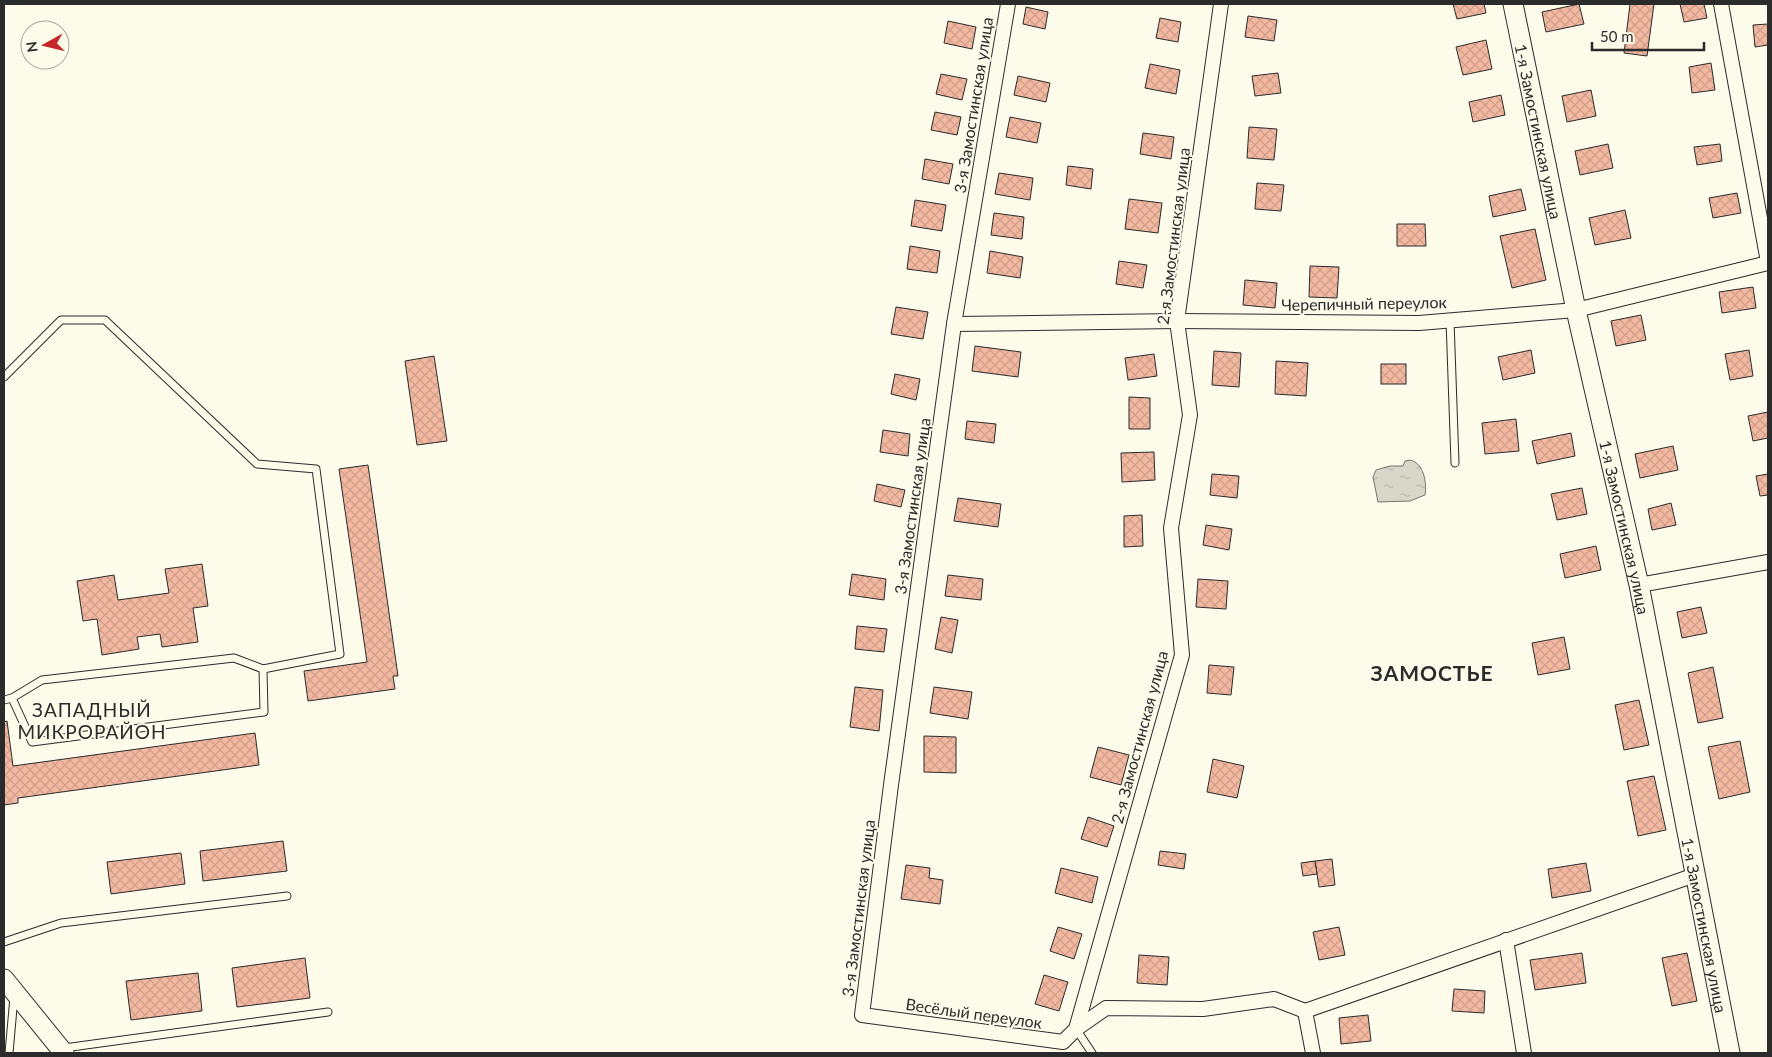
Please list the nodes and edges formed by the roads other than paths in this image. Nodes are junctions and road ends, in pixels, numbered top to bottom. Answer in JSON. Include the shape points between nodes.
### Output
{"nodes":[{"id":1,"x":1008,"y":4,"type":"edge"},
{"id":2,"x":1221,"y":4,"type":"edge"},
{"id":3,"x":1512,"y":4,"type":"edge"},
{"id":4,"x":1721,"y":4,"type":"edge"},
{"id":5,"x":1768,"y":262,"type":"edge"},
{"id":6,"x":1576,"y":310,"type":"junction"},
{"id":7,"x":1450,"y":320,"type":"junction"},
{"id":8,"x":1177,"y":322,"type":"junction"},
{"id":9,"x":954,"y":324,"type":"junction"},
{"id":10,"x":4,"y":377,"type":"edge"},
{"id":11,"x":1455,"y":463,"type":"dead end"},
{"id":12,"x":1768,"y":562,"type":"edge"},
{"id":13,"x":1639,"y":585,"type":"junction"},
{"id":14,"x":263,"y":669,"type":"junction"},
{"id":15,"x":12,"y":698,"type":"junction"},
{"id":16,"x":4,"y":700,"type":"edge"},
{"id":17,"x":1695,"y":875,"type":"junction"},
{"id":18,"x":287,"y":896,"type":"dead end"},
{"id":19,"x":1506,"y":940,"type":"junction"},
{"id":20,"x":4,"y":942,"type":"edge"},
{"id":21,"x":9,"y":985,"type":"edge"},
{"id":22,"x":1305,"y":1011,"type":"junction"},
{"id":23,"x":328,"y":1012,"type":"dead end"},
{"id":24,"x":862,"y":1015,"type":"joint"},
{"id":25,"x":1076,"y":1029,"type":"junction"},
{"id":26,"x":63,"y":1051,"type":"edge"},
{"id":27,"x":9,"y":1053,"type":"edge"},
{"id":28,"x":1092,"y":1053,"type":"edge"},
{"id":29,"x":1313,"y":1053,"type":"edge"},
{"id":30,"x":1524,"y":1053,"type":"edge"},
{"id":31,"x":1730,"y":1053,"type":"edge"}],
"edges":[{"from":1,"to":9,"type":"street","name":"3-я Замостинская улица"},
{"from":2,"to":8,"type":"street","name":"2-я Замостинская улица"},
{"from":3,"to":6,"type":"street","name":"1-я Замостинская улица"},
{"from":4,"to":5,"type":"street"},
{"from":5,"to":6,"type":"street","name":"Черепичный переулок"},
{"from":6,"to":7,"type":"street","name":"Черепичный переулок"},
{"from":6,"to":13,"type":"street","name":"1-я Замостинская улица"},
{"from":7,"to":8,"type":"street","name":"Черепичный переулок","via":[[1419,323]]},
{"from":7,"to":11,"type":"lane"},
{"from":8,"to":9,"type":"street","name":"Черепичный переулок"},
{"from":8,"to":25,"type":"street","name":"2-я Замостинская улица","via":[[1190,415],[1171,528],[1182,655]]},
{"from":9,"to":24,"type":"street","name":"3-я Замостинская улица"},
{"from":10,"to":14,"type":"lane","via":[[61,320],[105,320],[257,464],[316,469],[340,654]]},
{"from":12,"to":13,"type":"street"},
{"from":13,"to":17,"type":"street","name":"1-я Замостинская улица"},
{"from":14,"to":15,"type":"lane","via":[[234,658],[42,680]]},
{"from":14,"to":15,"type":"lane","via":[[264,712],[32,742]]},
{"from":15,"to":16,"type":"lane"},
{"from":17,"to":19,"type":"street"},
{"from":17,"to":31,"type":"street","name":"1-я Замостинская улица"},
{"from":18,"to":20,"type":"lane","via":[[62,922]]},
{"from":19,"to":22,"type":"street"},
{"from":19,"to":30,"type":"street"},
{"from":21,"to":26,"type":"street"},
{"from":21,"to":27,"type":"lane"},
{"from":22,"to":25,"type":"street","via":[[1274,1000],[1203,1008],[1106,1008]]},
{"from":22,"to":29,"type":"street"},
{"from":23,"to":26,"type":"lane"},
{"from":24,"to":25,"type":"street","name":"Весёлый переулок","via":[[1063,1042]]},
{"from":25,"to":28,"type":"lane"}]}
